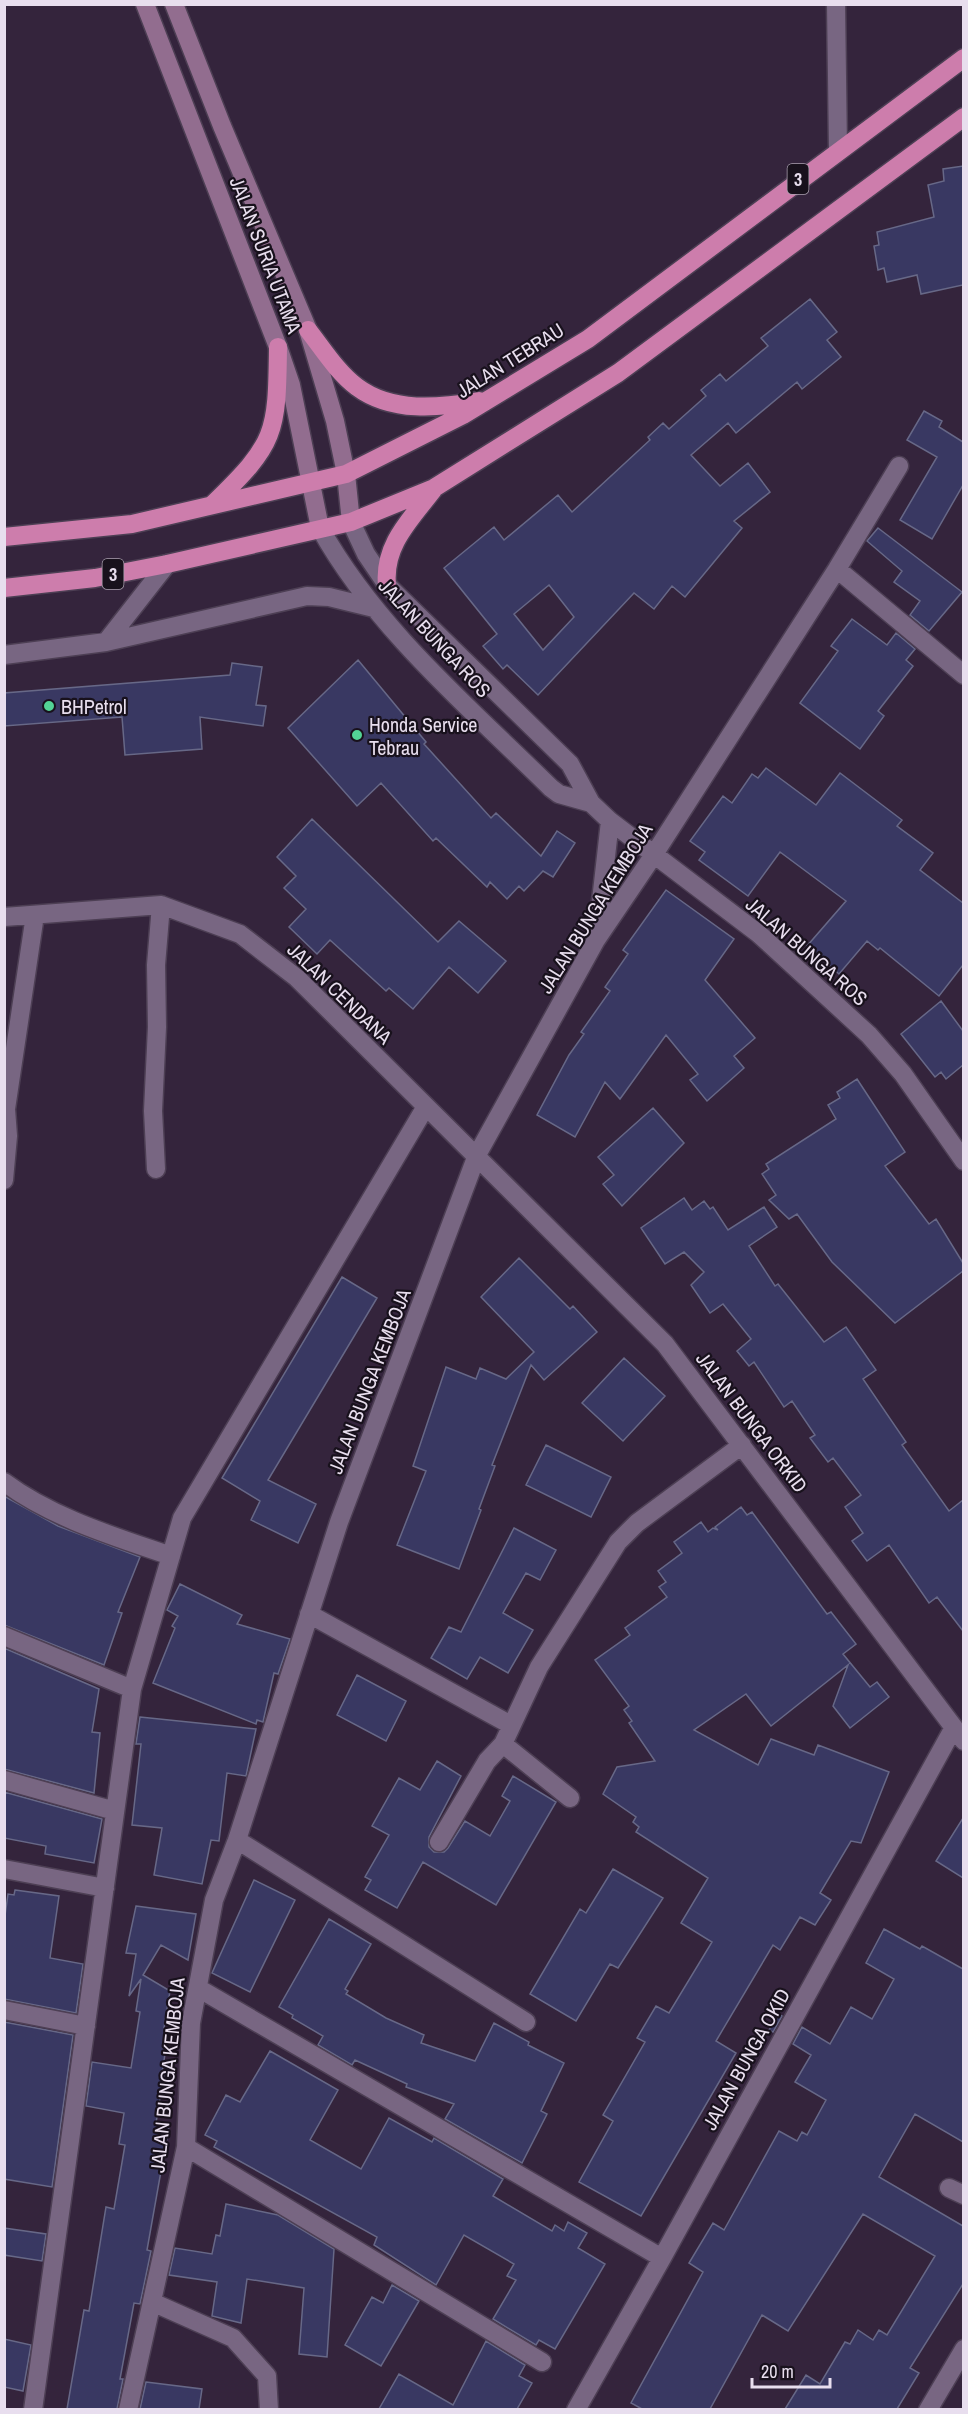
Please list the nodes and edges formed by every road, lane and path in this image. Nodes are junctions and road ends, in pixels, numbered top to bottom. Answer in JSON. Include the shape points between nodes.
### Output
{"nodes":[{"id":1,"x":145,"y":4,"type":"edge"},
{"id":2,"x":174,"y":4,"type":"edge"},
{"id":3,"x":836,"y":4,"type":"edge"},
{"id":4,"x":963,"y":58,"type":"edge"},
{"id":5,"x":963,"y":117,"type":"edge"},
{"id":6,"x":838,"y":149,"type":"junction"},
{"id":7,"x":308,"y":330,"type":"junction"},
{"id":8,"x":278,"y":347,"type":"junction"},
{"id":9,"x":490,"y":399,"type":"junction"},
{"id":10,"x":899,"y":465,"type":"dead end"},
{"id":11,"x":346,"y":474,"type":"junction"},
{"id":12,"x":312,"y":481,"type":"junction"},
{"id":13,"x":434,"y":488,"type":"junction"},
{"id":14,"x":211,"y":505,"type":"junction"},
{"id":15,"x":351,"y":522,"type":"junction"},
{"id":16,"x":320,"y":528,"type":"junction"},
{"id":17,"x":4,"y":537,"type":"edge"},
{"id":18,"x":167,"y":564,"type":"junction"},
{"id":19,"x":837,"y":569,"type":"junction"},
{"id":20,"x":387,"y":585,"type":"junction"},
{"id":21,"x":4,"y":588,"type":"edge"},
{"id":22,"x":374,"y":608,"type":"junction"},
{"id":23,"x":106,"y":642,"type":"junction"},
{"id":24,"x":4,"y":655,"type":"edge"},
{"id":25,"x":963,"y":675,"type":"edge"},
{"id":26,"x":591,"y":803,"type":"junction"},
{"id":27,"x":610,"y":821,"type":"junction"},
{"id":28,"x":653,"y":856,"type":"junction"},
{"id":29,"x":161,"y":905,"type":"junction"},
{"id":30,"x":35,"y":915,"type":"junction"},
{"id":31,"x":4,"y":917,"type":"edge"},
{"id":32,"x":596,"y":940,"type":"junction"},
{"id":33,"x":425,"y":1108,"type":"junction"},
{"id":34,"x":477,"y":1155,"type":"junction"},
{"id":35,"x":963,"y":1161,"type":"edge"},
{"id":36,"x":156,"y":1169,"type":"dead end"},
{"id":37,"x":4,"y":1180,"type":"edge"},
{"id":38,"x":742,"y":1445,"type":"junction"},
{"id":39,"x":4,"y":1482,"type":"edge"},
{"id":40,"x":171,"y":1556,"type":"junction"},
{"id":41,"x":309,"y":1614,"type":"junction"},
{"id":42,"x":4,"y":1635,"type":"edge"},
{"id":43,"x":132,"y":1689,"type":"junction"},
{"id":44,"x":511,"y":1725,"type":"junction"},
{"id":45,"x":958,"y":1735,"type":"edge"},
{"id":46,"x":503,"y":1744,"type":"junction"},
{"id":47,"x":4,"y":1780,"type":"edge"},
{"id":48,"x":570,"y":1798,"type":"dead end"},
{"id":49,"x":115,"y":1811,"type":"junction"},
{"id":50,"x":237,"y":1840,"type":"junction"},
{"id":51,"x":440,"y":1842,"type":"dead end"},
{"id":52,"x":4,"y":1869,"type":"edge"},
{"id":53,"x":105,"y":1887,"type":"junction"},
{"id":54,"x":198,"y":1989,"type":"junction"},
{"id":55,"x":4,"y":2010,"type":"edge"},
{"id":56,"x":526,"y":2022,"type":"dead end"},
{"id":57,"x":86,"y":2026,"type":"junction"},
{"id":58,"x":186,"y":2148,"type":"junction"},
{"id":59,"x":662,"y":2258,"type":"junction"},
{"id":60,"x":152,"y":2302,"type":"junction"},
{"id":61,"x":963,"y":2349,"type":"edge"},
{"id":62,"x":542,"y":2362,"type":"dead end"},
{"id":63,"x":33,"y":2409,"type":"edge"},
{"id":64,"x":128,"y":2409,"type":"edge"},
{"id":65,"x":269,"y":2409,"type":"edge"},
{"id":66,"x":576,"y":2409,"type":"edge"},
{"id":67,"x":928,"y":2409,"type":"edge"}],
"edges":[{"from":1,"to":8,"type":"main road","name":"JALAN SURIA UTAMA"},
{"from":2,"to":7,"type":"main road","name":"JALAN SURIA UTAMA"},
{"from":3,"to":6,"type":"street"},
{"from":4,"to":6,"type":"highway","name":"JALAN TEBRAU","number":"3"},
{"from":5,"to":13,"type":"highway","number":"3","via":[[618,373]]},
{"from":6,"to":9,"type":"highway","name":"JALAN TEBRAU","number":"3","via":[[588,339]]},
{"from":7,"to":9,"type":"highway","via":[[358,387],[385,401],[414,407]]},
{"from":7,"to":11,"type":"main road","name":"JALAN SURIA UTAMA"},
{"from":8,"to":12,"type":"main road","name":"JALAN SURIA UTAMA","via":[[291,385]]},
{"from":8,"to":14,"type":"highway","via":[[277,411],[272,431],[263,451]]},
{"from":9,"to":11,"type":"highway","name":"JALAN TEBRAU","number":"3"},
{"from":10,"to":19,"type":"street","name":"JALAN BUNGA KEMBOJA"},
{"from":11,"to":12,"type":"highway","name":"JALAN TEBRAU","number":"3"},
{"from":11,"to":15,"type":"main road","name":"JALAN SURIA UTAMA"},
{"from":12,"to":14,"type":"highway","name":"JALAN TEBRAU","number":"3"},
{"from":12,"to":16,"type":"main road","name":"JALAN SURIA UTAMA"},
{"from":13,"to":15,"type":"highway","number":"3"},
{"from":13,"to":20,"type":"highway","via":[[392,547]]},
{"from":14,"to":17,"type":"highway","name":"JALAN TEBRAU","number":"3","via":[[132,524]]},
{"from":15,"to":16,"type":"highway","number":"3"},
{"from":15,"to":20,"type":"street","name":"JALAN BUNGA ROS"},
{"from":16,"to":18,"type":"highway","number":"3"},
{"from":16,"to":22,"type":"street","name":"JALAN BUNGA ROS","via":[[346,573]]},
{"from":18,"to":21,"type":"highway","number":"3","via":[[95,578]]},
{"from":18,"to":23,"type":"street"},
{"from":19,"to":25,"type":"street"},
{"from":19,"to":28,"type":"street","name":"JALAN BUNGA KEMBOJA"},
{"from":20,"to":26,"type":"street","name":"JALAN BUNGA ROS","via":[[570,764]]},
{"from":22,"to":23,"type":"street","via":[[307,596]]},
{"from":22,"to":26,"type":"street","name":"JALAN BUNGA ROS","via":[[405,644],[551,788]]},
{"from":23,"to":24,"type":"street"},
{"from":26,"to":27,"type":"street","name":"JALAN BUNGA ROS"},
{"from":27,"to":28,"type":"street","name":"JALAN BUNGA ROS"},
{"from":27,"to":32,"type":"street"},
{"from":28,"to":32,"type":"street","name":"JALAN BUNGA KEMBOJA"},
{"from":28,"to":35,"type":"street","name":"JALAN BUNGA ROS","via":[[759,934],[869,1035],[903,1074]]},
{"from":29,"to":30,"type":"street","name":"JALAN CENDANA"},
{"from":29,"to":33,"type":"street","name":"JALAN CENDANA","via":[[248,940],[297,978]]},
{"from":29,"to":36,"type":"street","via":[[153,1111]]},
{"from":30,"to":31,"type":"street","name":"JALAN CENDANA"},
{"from":30,"to":37,"type":"street","via":[[6,1109]]},
{"from":32,"to":34,"type":"street","name":"JALAN BUNGA KEMBOJA"},
{"from":33,"to":34,"type":"street","name":"JALAN CENDANA"},
{"from":33,"to":40,"type":"street","via":[[182,1518]]},
{"from":34,"to":38,"type":"street","name":"JALAN BUNGA ORKID","via":[[665,1344]]},
{"from":34,"to":41,"type":"street","name":"JALAN BUNGA KEMBOJA","via":[[339,1522]]},
{"from":38,"to":44,"type":"street","via":[[637,1523],[618,1542],[538,1667]]},
{"from":38,"to":45,"type":"street","name":"JALAN BUNGA ORKID"},
{"from":39,"to":40,"type":"street","via":[[108,1534]]},
{"from":40,"to":43,"type":"street"},
{"from":41,"to":44,"type":"street"},
{"from":41,"to":50,"type":"street","name":"JALAN BUNGA KEMBOJA"},
{"from":42,"to":43,"type":"street"},
{"from":43,"to":49,"type":"street"},
{"from":44,"to":46,"type":"street"},
{"from":45,"to":59,"type":"street","name":"JALAN BUNGA OKID"},
{"from":46,"to":48,"type":"street"},
{"from":46,"to":51,"type":"street","via":[[487,1761]]},
{"from":47,"to":49,"type":"street"},
{"from":49,"to":53,"type":"street"},
{"from":50,"to":54,"type":"street","name":"JALAN BUNGA KEMBOJA","via":[[214,1900]]},
{"from":50,"to":56,"type":"street"},
{"from":52,"to":53,"type":"street"},
{"from":53,"to":57,"type":"street"},
{"from":54,"to":58,"type":"street","name":"JALAN BUNGA KEMBOJA","via":[[191,2023]]},
{"from":54,"to":59,"type":"street"},
{"from":55,"to":57,"type":"street"},
{"from":57,"to":63,"type":"street"},
{"from":58,"to":60,"type":"street","name":"JALAN BUNGA KEMBOJA"},
{"from":58,"to":62,"type":"street"},
{"from":59,"to":66,"type":"street","name":"JALAN BUNGA OKID"},
{"from":60,"to":64,"type":"street","name":"JALAN BUNGA KEMBOJA"},
{"from":60,"to":65,"type":"street","via":[[233,2338],[267,2376]]},
{"from":61,"to":67,"type":"street"}]}
